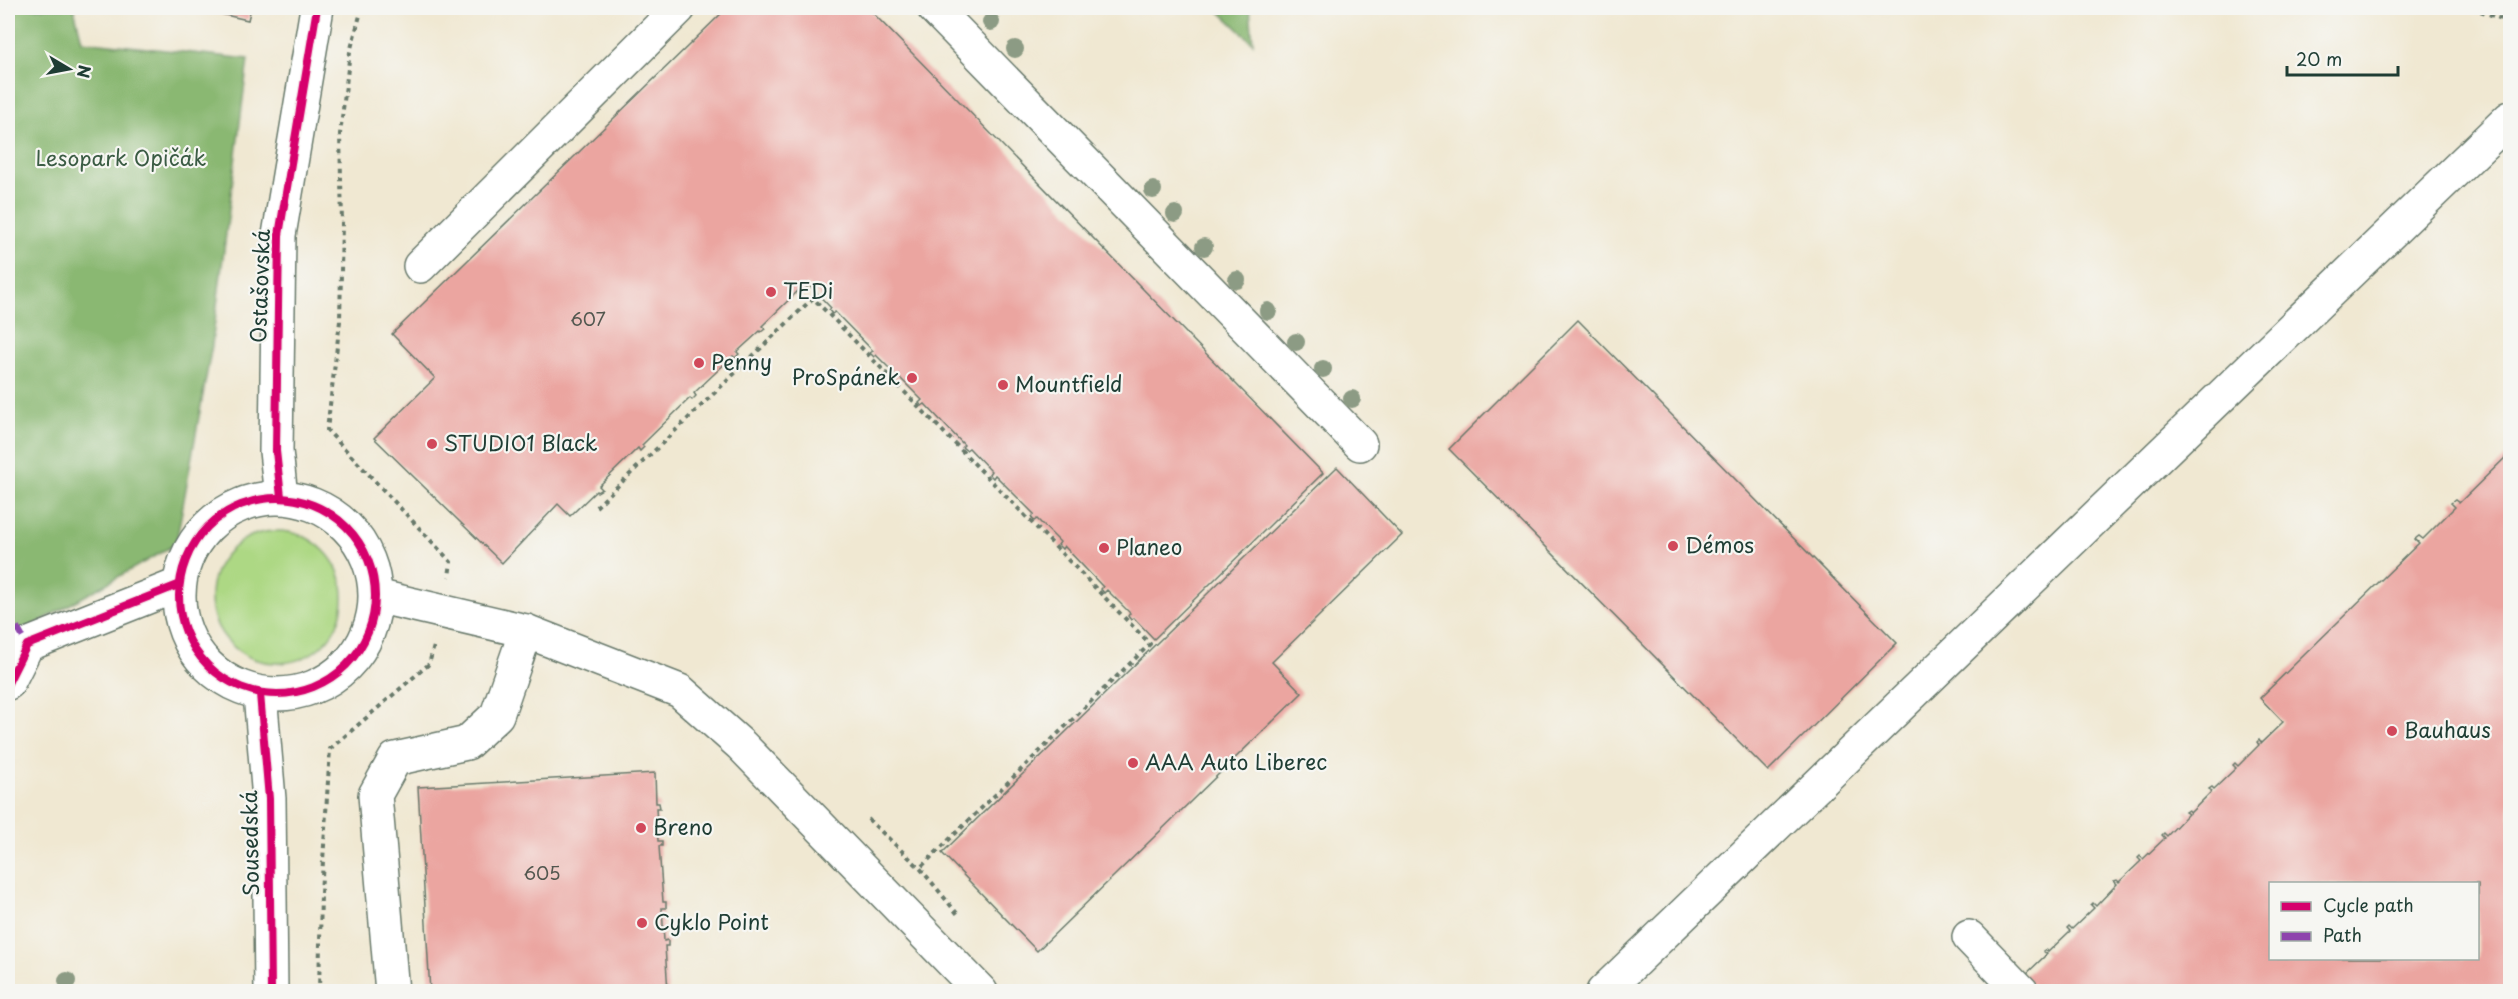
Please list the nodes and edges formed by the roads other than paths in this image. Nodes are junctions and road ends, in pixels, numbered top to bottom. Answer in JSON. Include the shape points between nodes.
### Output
{"nodes":[{"id":1,"x":317,"y":8,"type":"edge"},
{"id":2,"x":679,"y":8,"type":"edge"},
{"id":3,"x":934,"y":8,"type":"edge"},
{"id":4,"x":2511,"y":118,"type":"edge"},
{"id":5,"x":420,"y":266,"type":"dead end"},
{"id":6,"x":1360,"y":444,"type":"dead end"},
{"id":7,"x":281,"y":497,"type":"junction"},
{"id":8,"x":178,"y":585,"type":"junction"},
{"id":9,"x":376,"y":596,"type":"junction"},
{"id":10,"x":526,"y":631,"type":"junction"},
{"id":11,"x":8,"y":683,"type":"edge"},
{"id":12,"x":260,"y":694,"type":"junction"},
{"id":13,"x":1969,"y":937,"type":"dead end"},
{"id":14,"x":271,"y":992,"type":"edge"},
{"id":15,"x":392,"y":992,"type":"edge"},
{"id":16,"x":981,"y":992,"type":"edge"},
{"id":17,"x":1603,"y":992,"type":"edge"},
{"id":18,"x":2022,"y":992,"type":"edge"}],
"edges":[{"from":1,"to":7,"type":"street","name":"Ostašovská","via":[[279,235],[276,451]]},
{"from":2,"to":5,"type":"street"},
{"from":3,"to":6,"type":"street"},
{"from":4,"to":17,"type":"street"},
{"from":7,"to":8,"type":"street","via":[[247,502],[211,522],[191,547]]},
{"from":7,"to":9,"type":"street","via":[[332,513],[357,538],[367,554]]},
{"from":8,"to":11,"type":"street","via":[[27,645]]},
{"from":8,"to":12,"type":"street","via":[[180,618],[192,648],[213,673],[243,690]]},
{"from":9,"to":10,"type":"street"},
{"from":9,"to":12,"type":"street","via":[[371,627],[355,658],[328,681],[295,694]]},
{"from":10,"to":15,"type":"street","via":[[497,716],[467,743],[395,759],[375,795]]},
{"from":10,"to":16,"type":"street","via":[[680,691],[741,745]]},
{"from":12,"to":14,"type":"street","name":"Sousedská","via":[[269,799]]},
{"from":13,"to":18,"type":"street"}]}
